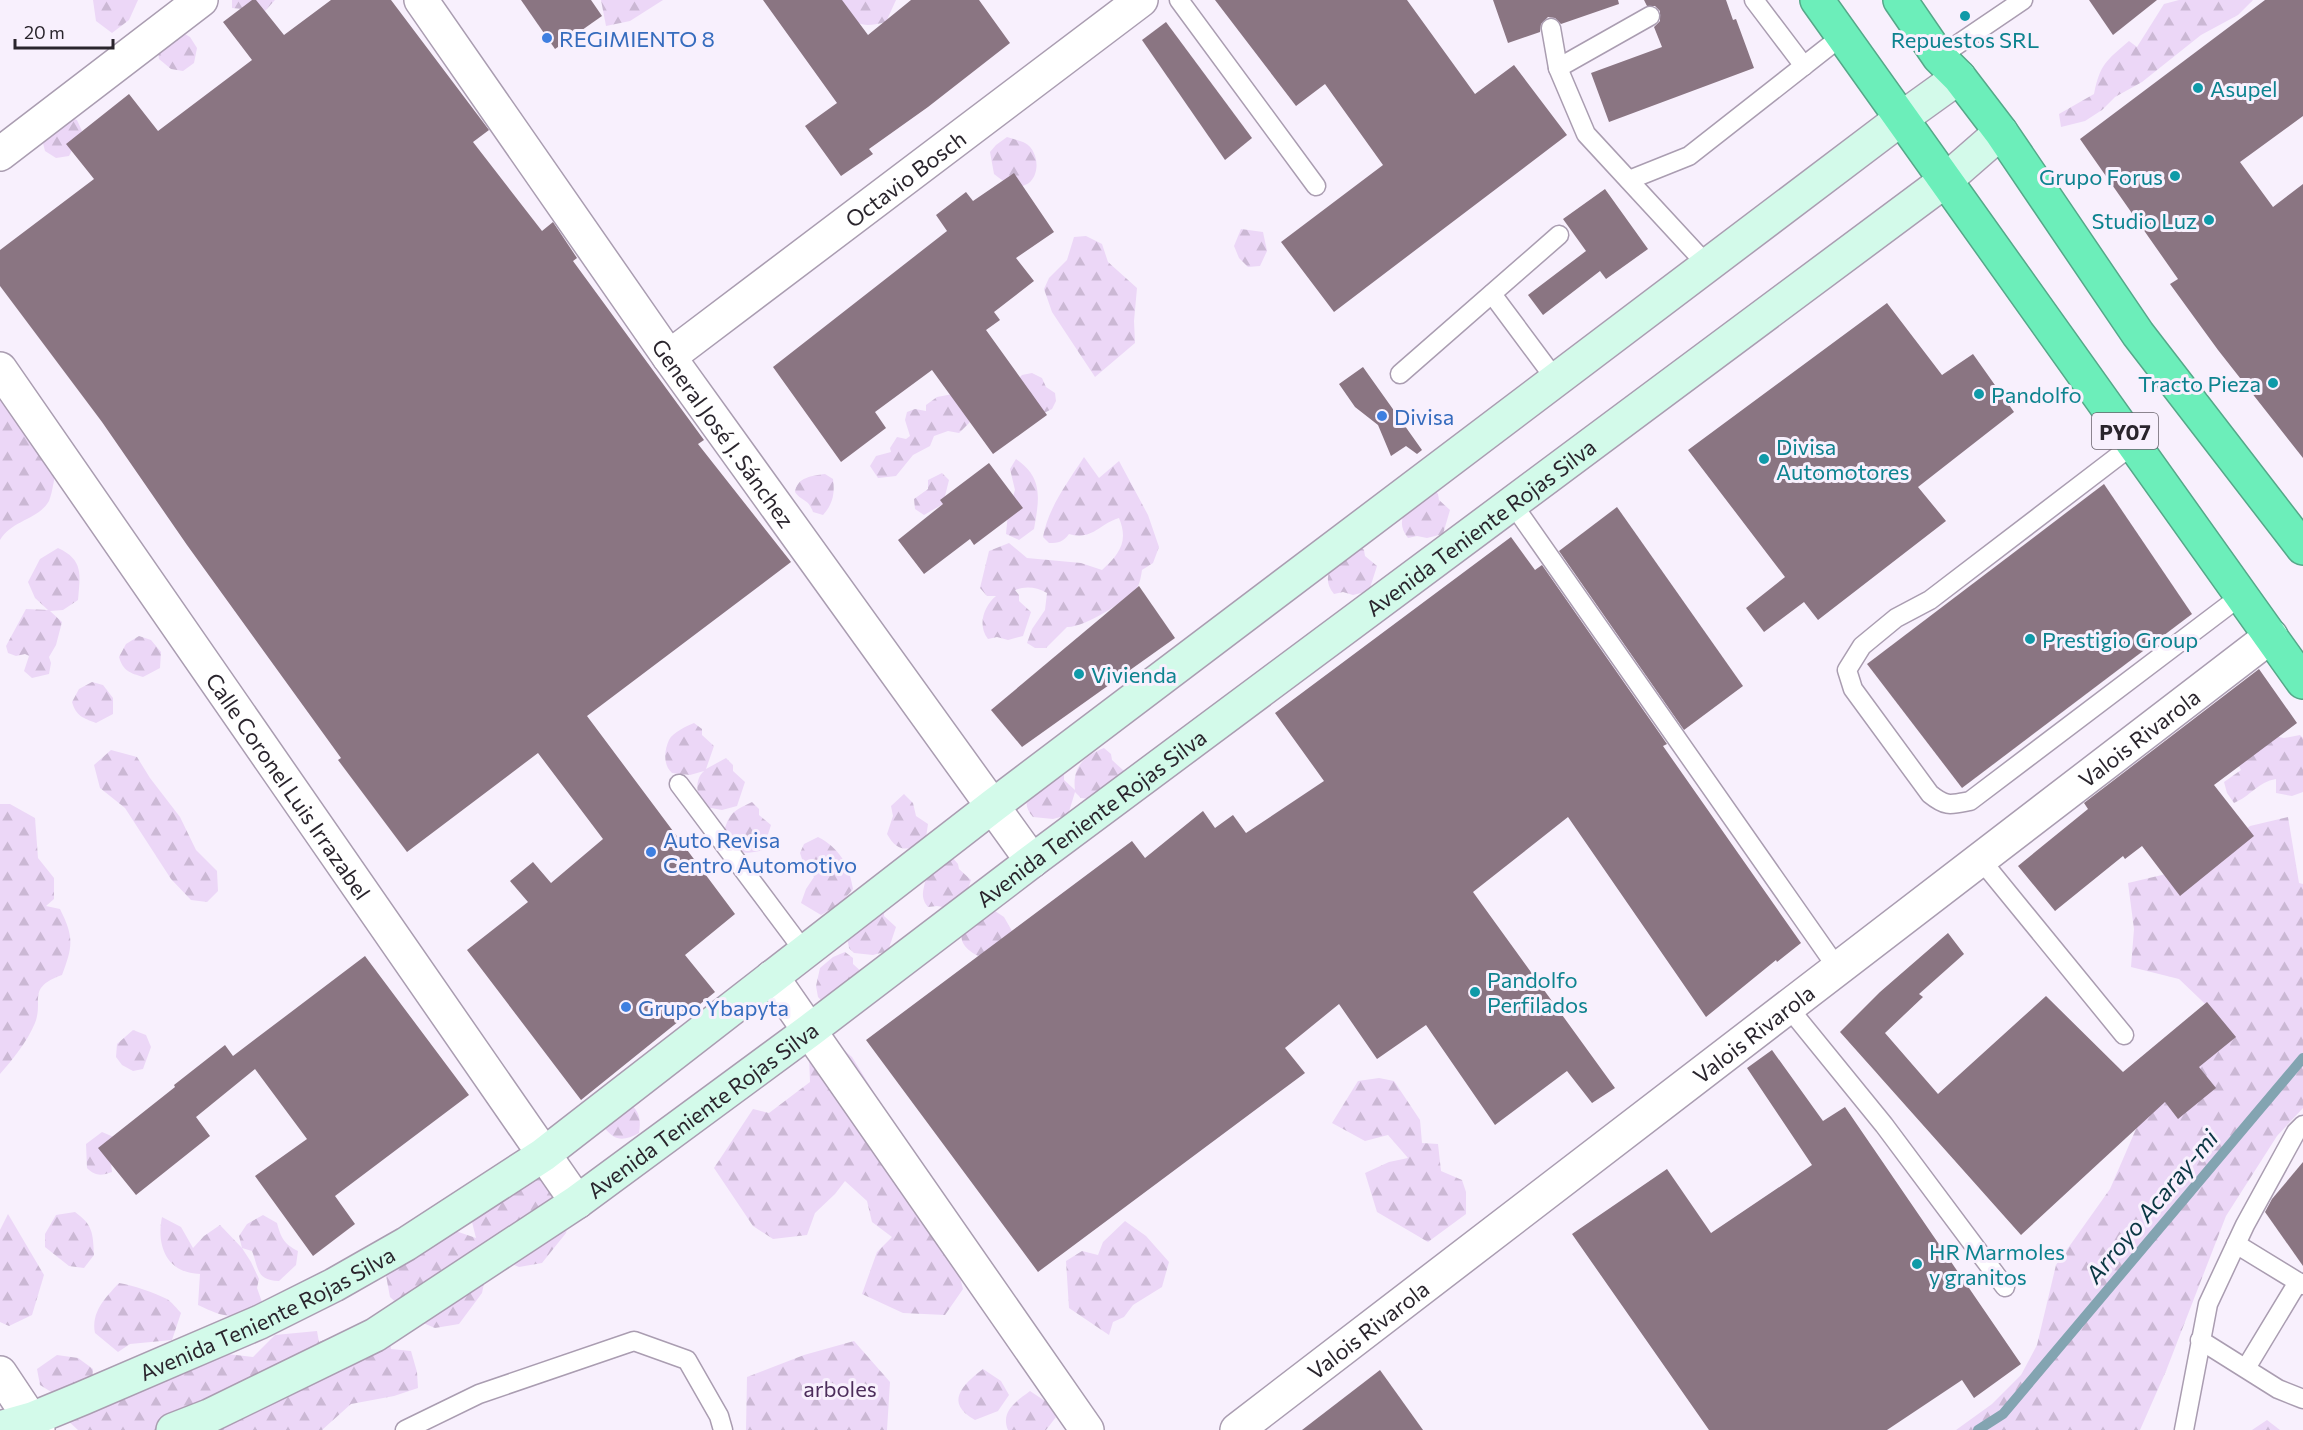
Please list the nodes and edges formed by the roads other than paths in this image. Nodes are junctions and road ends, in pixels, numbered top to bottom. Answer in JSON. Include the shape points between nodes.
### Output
{"nodes":[{"id":1,"x":201,"y":0,"type":"edge"},
{"id":2,"x":421,"y":0,"type":"edge"},
{"id":3,"x":1141,"y":0,"type":"edge"},
{"id":4,"x":1179,"y":0,"type":"edge"},
{"id":5,"x":1754,"y":0,"type":"edge"},
{"id":6,"x":1817,"y":0,"type":"edge"},
{"id":7,"x":1899,"y":0,"type":"edge"},
{"id":8,"x":2023,"y":0,"type":"edge"},
{"id":9,"x":1650,"y":16,"type":"dead end"},
{"id":10,"x":1551,"y":28,"type":"dead end"},
{"id":11,"x":1842,"y":36,"type":"junction"},
{"id":12,"x":1804,"y":66,"type":"junction"},
{"id":13,"x":1949,"y":67,"type":"junction"},
{"id":14,"x":1558,"y":68,"type":"junction"},
{"id":15,"x":1902,"y":118,"type":"junction"},
{"id":16,"x":1989,"y":142,"type":"junction"},
{"id":17,"x":0,"y":154,"type":"edge"},
{"id":18,"x":1629,"y":180,"type":"junction"},
{"id":19,"x":1946,"y":180,"type":"junction"},
{"id":20,"x":1316,"y":186,"type":"dead end"},
{"id":21,"x":1559,"y":235,"type":"dead end"},
{"id":22,"x":1708,"y":266,"type":"junction"},
{"id":23,"x":1492,"y":294,"type":"junction"},
{"id":24,"x":669,"y":357,"type":"junction"},
{"id":25,"x":0,"y":369,"type":"edge"},
{"id":26,"x":1400,"y":374,"type":"dead end"},
{"id":27,"x":1556,"y":380,"type":"junction"},
{"id":28,"x":2134,"y":444,"type":"junction"},
{"id":29,"x":1512,"y":503,"type":"junction"},
{"id":30,"x":2303,"y":548,"type":"edge"},
{"id":31,"x":2242,"y":595,"type":"junction"},
{"id":32,"x":2271,"y":636,"type":"junction"},
{"id":33,"x":2303,"y":682,"type":"edge"},
{"id":34,"x":679,"y":784,"type":"dead end"},
{"id":35,"x":994,"y":805,"type":"junction"},
{"id":36,"x":1981,"y":860,"type":"junction"},
{"id":37,"x":1032,"y":861,"type":"junction"},
{"id":38,"x":804,"y":951,"type":"junction"},
{"id":39,"x":1838,"y":969,"type":"junction"},
{"id":40,"x":772,"y":977,"type":"junction"},
{"id":41,"x":1788,"y":1007,"type":"junction"},
{"id":42,"x":809,"y":1031,"type":"junction"},
{"id":43,"x":2124,"y":1035,"type":"dead end"},
{"id":44,"x":2303,"y":1125,"type":"edge"},
{"id":45,"x":543,"y":1155,"type":"junction"},
{"id":46,"x":578,"y":1202,"type":"junction"},
{"id":47,"x":2236,"y":1244,"type":"junction"},
{"id":48,"x":2300,"y":1283,"type":"edge"},
{"id":49,"x":2005,"y":1287,"type":"dead end"},
{"id":50,"x":2200,"y":1340,"type":"junction"},
{"id":51,"x":2246,"y":1368,"type":"junction"},
{"id":52,"x":0,"y":1373,"type":"edge"},
{"id":53,"x":2303,"y":1399,"type":"edge"},
{"id":54,"x":35,"y":1424,"type":"edge"},
{"id":55,"x":0,"y":1428,"type":"edge"},
{"id":56,"x":416,"y":1428,"type":"edge"},
{"id":57,"x":173,"y":1430,"type":"edge"},
{"id":58,"x":723,"y":1430,"type":"edge"},
{"id":59,"x":1087,"y":1430,"type":"edge"},
{"id":60,"x":1237,"y":1430,"type":"edge"},
{"id":61,"x":2184,"y":1430,"type":"edge"}],
"edges":[{"from":1,"to":17,"type":"street"},
{"from":2,"to":24,"type":"street","name":"General José J. Sánchez"},
{"from":3,"to":24,"type":"street","name":"Octavio Bosch"},
{"from":4,"to":20,"type":"lane"},
{"from":5,"to":12,"type":"lane"},
{"from":6,"to":11,"type":"highway","number":"PY07"},
{"from":7,"to":13,"type":"highway","number":"PY07"},
{"from":8,"to":13,"type":"lane"},
{"from":9,"to":14,"type":"lane"},
{"from":10,"to":14,"type":"lane"},
{"from":11,"to":12,"type":"lane"},
{"from":11,"to":15,"type":"highway","number":"PY07"},
{"from":12,"to":18,"type":"lane","via":[[1689,156]]},
{"from":13,"to":15,"type":"street"},
{"from":13,"to":16,"type":"highway","number":"PY07"},
{"from":14,"to":18,"type":"lane","via":[[1586,134]]},
{"from":15,"to":19,"type":"highway","number":"PY07"},
{"from":15,"to":22,"type":"street","name":"Avenida Teniente Rojas Silva"},
{"from":16,"to":19,"type":"street","name":"Avenida Teniente Rojas Silva"},
{"from":16,"to":30,"type":"highway","number":"PY07"},
{"from":18,"to":22,"type":"lane"},
{"from":19,"to":28,"type":"highway","number":"PY07"},
{"from":19,"to":29,"type":"street","name":"Avenida Teniente Rojas Silva"},
{"from":21,"to":23,"type":"lane"},
{"from":22,"to":27,"type":"street","name":"Avenida Teniente Rojas Silva"},
{"from":23,"to":26,"type":"lane"},
{"from":23,"to":27,"type":"lane"},
{"from":24,"to":35,"type":"street","name":"General José J. Sánchez"},
{"from":25,"to":45,"type":"street","name":"Calle Coronel Luis Irrazabel"},
{"from":27,"to":35,"type":"street","name":"Avenida Teniente Rojas Silva"},
{"from":28,"to":31,"type":"highway","number":"PY07"},
{"from":28,"to":31,"type":"lane","via":[[1930,600],[1896,618],[1862,646],[1847,670],[1852,689],[1930,794],[1952,805],[1970,801]]},
{"from":29,"to":37,"type":"street","name":"Avenida Teniente Rojas Silva"},
{"from":29,"to":39,"type":"lane"},
{"from":31,"to":32,"type":"highway","number":"PY07"},
{"from":32,"to":33,"type":"highway","number":"PY07"},
{"from":32,"to":36,"type":"street","name":"Valois Rivarola"},
{"from":34,"to":38,"type":"lane"},
{"from":35,"to":37,"type":"street","name":"General José J. Sánchez"},
{"from":35,"to":38,"type":"street","name":"Avenida Teniente Rojas Silva"},
{"from":36,"to":39,"type":"street","name":"Valois Rivarola"},
{"from":36,"to":43,"type":"lane"},
{"from":37,"to":42,"type":"street","name":"Avenida Teniente Rojas Silva"},
{"from":38,"to":40,"type":"street","name":"Avenida Teniente Rojas Silva"},
{"from":39,"to":41,"type":"street","name":"Valois Rivarola"},
{"from":40,"to":42,"type":"street"},
{"from":40,"to":45,"type":"street","name":"Avenida Teniente Rojas Silva"},
{"from":41,"to":49,"type":"lane","via":[[1884,1125]]},
{"from":41,"to":60,"type":"street","name":"Valois Rivarola"},
{"from":42,"to":46,"type":"street","name":"Avenida Teniente Rojas Silva"},
{"from":42,"to":59,"type":"street"},
{"from":44,"to":47,"type":"lane"},
{"from":45,"to":46,"type":"street","name":"Calle Coronel Luis Irrazabel"},
{"from":45,"to":54,"type":"street","name":"Avenida Teniente Rojas Silva","via":[[406,1244],[334,1285]]},
{"from":46,"to":57,"type":"street","name":"Avenida Teniente Rojas Silva","via":[[375,1335]]},
{"from":47,"to":48,"type":"lane"},
{"from":47,"to":50,"type":"lane","via":[[2208,1304]]},
{"from":48,"to":51,"type":"lane"},
{"from":50,"to":51,"type":"lane"},
{"from":50,"to":61,"type":"lane"},
{"from":51,"to":53,"type":"lane","via":[[2278,1389]]},
{"from":52,"to":54,"type":"street"},
{"from":54,"to":55,"type":"street","name":"Avenida Teniente Rojas Silva"},
{"from":56,"to":58,"type":"lane","via":[[479,1394],[634,1341],[687,1360]]}]}
